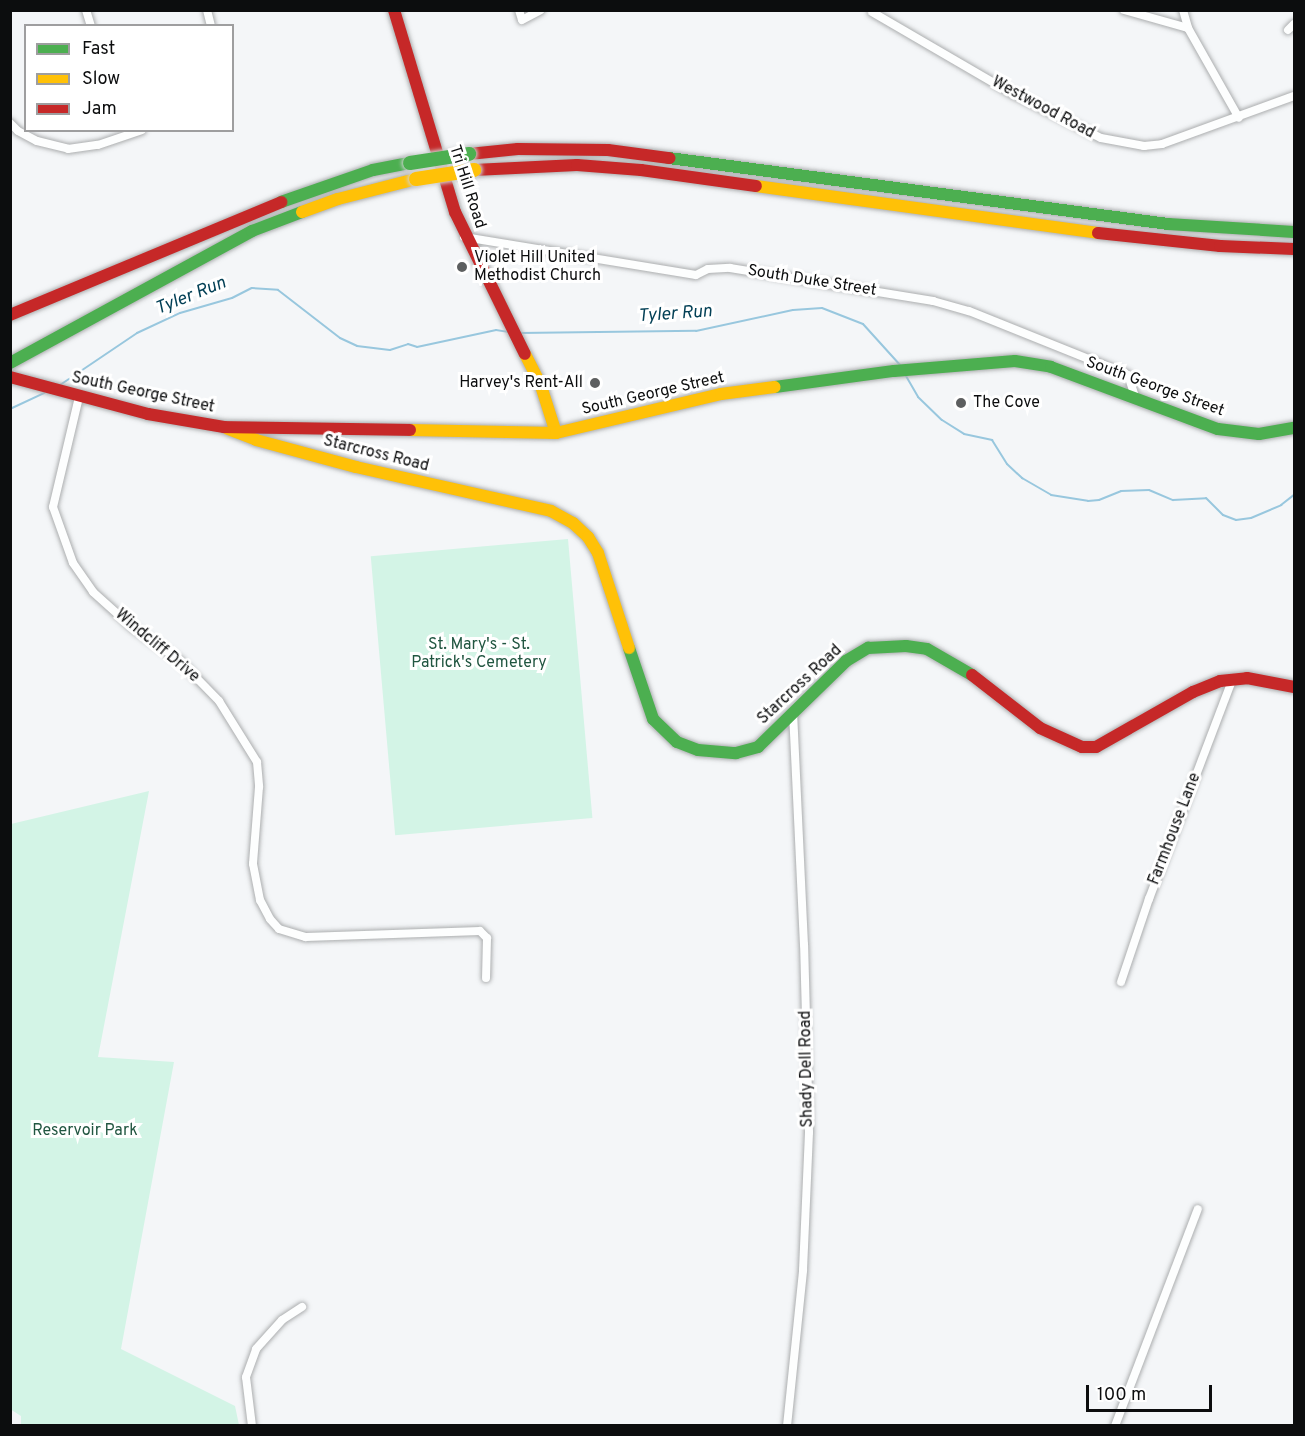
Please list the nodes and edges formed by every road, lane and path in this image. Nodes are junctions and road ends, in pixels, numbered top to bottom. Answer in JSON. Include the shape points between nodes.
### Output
{"nodes":[{"id":1,"x":394,"y":10,"type":"edge"},
{"id":2,"x":541,"y":10,"type":"edge"},
{"id":3,"x":1124,"y":10,"type":"edge"},
{"id":4,"x":1183,"y":10,"type":"edge"},
{"id":5,"x":872,"y":12,"type":"edge"},
{"id":6,"x":520,"y":15,"type":"edge"},
{"id":7,"x":1188,"y":28,"type":"junction"},
{"id":8,"x":1294,"y":96,"type":"edge"},
{"id":9,"x":1239,"y":118,"type":"junction"},
{"id":10,"x":10,"y":123,"type":"edge"},
{"id":11,"x":125,"y":133,"type":"edge"},
{"id":12,"x":1294,"y":232,"type":"edge"},
{"id":13,"x":464,"y":237,"type":"junction"},
{"id":14,"x":1294,"y":249,"type":"edge"},
{"id":15,"x":10,"y":315,"type":"edge"},
{"id":16,"x":10,"y":363,"type":"edge"},
{"id":17,"x":10,"y":377,"type":"edge"},
{"id":18,"x":1135,"y":396,"type":"junction"},
{"id":19,"x":79,"y":397,"type":"junction"},
{"id":20,"x":224,"y":427,"type":"junction"},
{"id":21,"x":1294,"y":428,"type":"edge"},
{"id":22,"x":556,"y":433,"type":"junction"},
{"id":23,"x":1233,"y":678,"type":"junction"},
{"id":24,"x":1294,"y":687,"type":"edge"},
{"id":25,"x":793,"y":711,"type":"junction"},
{"id":26,"x":486,"y":978,"type":"dead end"},
{"id":27,"x":1121,"y":982,"type":"dead end"},
{"id":28,"x":1198,"y":1209,"type":"dead end"},
{"id":29,"x":302,"y":1307,"type":"dead end"},
{"id":30,"x":252,"y":1425,"type":"edge"},
{"id":31,"x":787,"y":1425,"type":"edge"},
{"id":32,"x":1115,"y":1425,"type":"edge"}],
"edges":[{"from":1,"to":13,"type":"main road","name":"Tri Hill Road"},
{"from":2,"to":6,"type":"street"},
{"from":3,"to":7,"type":"street"},
{"from":4,"to":7,"type":"street"},
{"from":5,"to":9,"type":"street","name":"Westwood Road","via":[[1013,94],[1101,138],[1144,146],[1161,144]]},
{"from":7,"to":9,"type":"street"},
{"from":8,"to":9,"type":"street","name":"Westwood Road"},
{"from":10,"to":11,"type":"street","via":[[37,141],[68,149],[98,145]]},
{"from":12,"to":15,"type":"main road","bridge":true,"via":[[1168,224],[608,150],[518,149],[469,153],[373,170],[298,195]]},
{"from":13,"to":18,"type":"street","name":"South Duke Street","via":[[696,275],[708,269],[730,268],[933,301],[969,311],[1128,375]]},
{"from":13,"to":22,"type":"main road","name":"Tri Hill Road","via":[[541,386]]},
{"from":14,"to":16,"type":"main road","bridge":true,"via":[[1136,238],[641,170],[577,165],[474,170],[416,179],[338,199],[252,231]]},
{"from":17,"to":19,"type":"main road","name":"South George Street"},
{"from":18,"to":21,"type":"main road","name":"South George Street","via":[[1237,433]]},
{"from":18,"to":22,"type":"main road","name":"South George Street","via":[[1032,362],[992,360],[721,394]]},
{"from":19,"to":20,"type":"main road","name":"South George Street","via":[[175,420]]},
{"from":19,"to":26,"type":"street","name":"Windcliff Drive","via":[[53,507],[73,563],[93,592],[180,662],[219,701],[257,762],[253,864],[260,900],[270,919],[279,929],[306,937],[480,932],[487,938]]},
{"from":20,"to":22,"type":"main road","name":"South George Street"},
{"from":20,"to":25,"type":"main road","name":"Starcross Road","via":[[256,440],[356,467],[551,511],[573,523],[598,553],[653,718],[677,742],[698,750],[736,753],[758,747]]},
{"from":23,"to":24,"type":"main road","name":"Starcross Road"},
{"from":23,"to":25,"type":"main road","name":"Starcross Road","via":[[1193,692],[1096,747],[1068,743],[1040,728],[977,678],[927,649],[906,646],[868,648],[846,661]]},
{"from":23,"to":27,"type":"street","name":"Farmhouse Lane"},
{"from":25,"to":31,"type":"street","name":"Shady Dell Road","via":[[809,1132],[803,1270]]},
{"from":28,"to":32,"type":"street"},
{"from":29,"to":30,"type":"street","via":[[282,1320],[256,1349],[246,1377]]}]}
